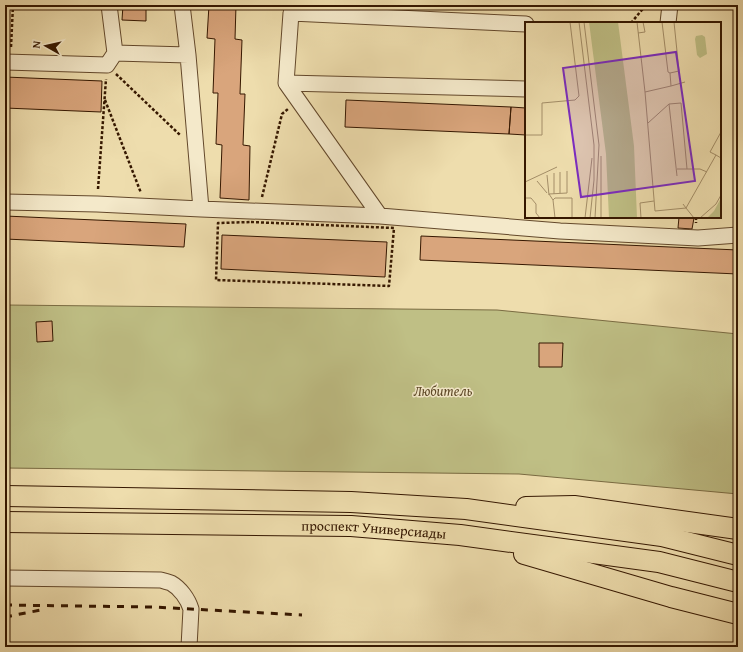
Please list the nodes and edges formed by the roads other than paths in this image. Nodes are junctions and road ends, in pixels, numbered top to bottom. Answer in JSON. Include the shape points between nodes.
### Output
{"nodes":[{"id":1,"x":109,"y":5,"type":"edge"},
{"id":2,"x":182,"y":5,"type":"edge"},
{"id":3,"x":670,"y":5,"type":"edge"},
{"id":4,"x":668,"y":22,"type":"edge"},
{"id":5,"x":525,"y":24,"type":"edge"},
{"id":6,"x":188,"y":56,"type":"junction"},
{"id":7,"x":111,"y":59,"type":"junction"},
{"id":8,"x":8,"y":62,"type":"edge"},
{"id":9,"x":286,"y":83,"type":"junction"},
{"id":10,"x":525,"y":89,"type":"edge"},
{"id":11,"x":5,"y":202,"type":"edge"},
{"id":12,"x":201,"y":209,"type":"junction"},
{"id":13,"x":380,"y":216,"type":"junction"},
{"id":14,"x":738,"y":235,"type":"edge"},
{"id":15,"x":5,"y":496,"type":"edge"},
{"id":16,"x":466,"y":508,"type":"junction"},
{"id":17,"x":5,"y":522,"type":"edge"},
{"id":18,"x":738,"y":529,"type":"edge"},
{"id":19,"x":460,"y":535,"type":"junction"},
{"id":20,"x":738,"y":554,"type":"edge"},
{"id":21,"x":5,"y":578,"type":"edge"},
{"id":22,"x":738,"y":582,"type":"edge"},
{"id":23,"x":738,"y":614,"type":"edge"},
{"id":24,"x":189,"y":647,"type":"edge"}],
"edges":[{"from":1,"to":7,"type":"lane"},
{"from":2,"to":6,"type":"lane"},
{"from":3,"to":4,"type":"lane"},
{"from":5,"to":9,"type":"lane","via":[[290,13]]},
{"from":6,"to":7,"type":"lane"},
{"from":6,"to":12,"type":"lane"},
{"from":7,"to":8,"type":"lane"},
{"from":9,"to":10,"type":"lane"},
{"from":9,"to":13,"type":"lane"},
{"from":11,"to":12,"type":"lane"},
{"from":12,"to":13,"type":"lane"},
{"from":13,"to":14,"type":"lane","via":[[560,231],[698,238]]},
{"from":15,"to":16,"type":"main road","name":"проспект Универсиады","via":[[351,502]]},
{"from":16,"to":18,"type":"main road","via":[[574,506]]},
{"from":16,"to":20,"type":"main road","name":"проспект Универсиады","via":[[662,536]]},
{"from":17,"to":19,"type":"main road","name":"проспект Универсиады","via":[[351,526]]},
{"from":19,"to":22,"type":"main road","name":"проспект Универсиады","via":[[659,562]]},
{"from":19,"to":23,"type":"main road"},
{"from":21,"to":24,"type":"lane","via":[[161,580],[172,584],[182,593],[191,609]]}]}
